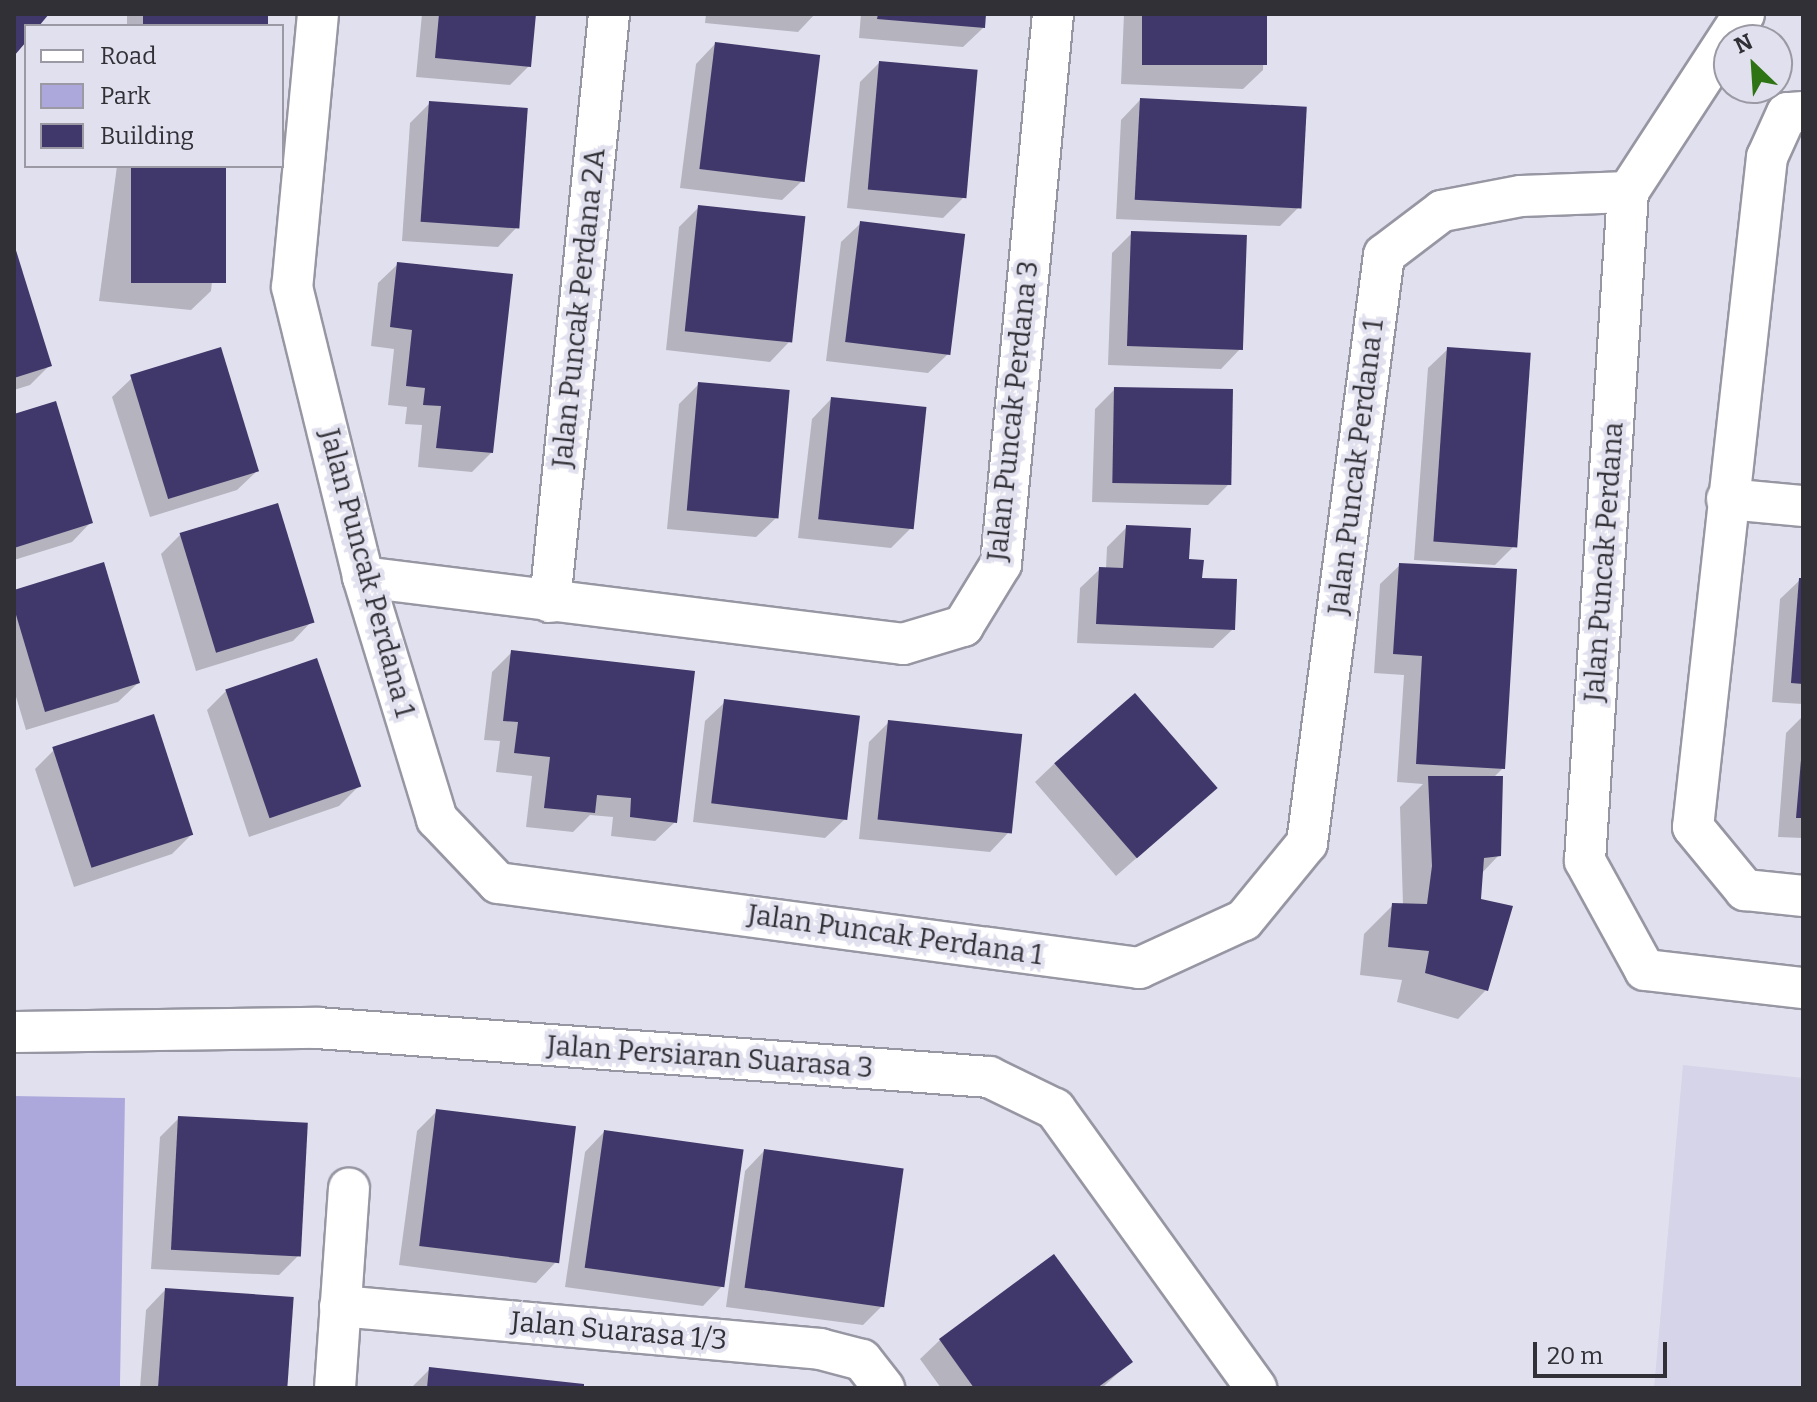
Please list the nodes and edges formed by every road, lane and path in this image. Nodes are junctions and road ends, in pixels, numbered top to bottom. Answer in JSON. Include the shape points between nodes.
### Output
{"nodes":[{"id":1,"x":318,"y":14,"type":"edge"},
{"id":2,"x":609,"y":14,"type":"edge"},
{"id":3,"x":1053,"y":14,"type":"edge"},
{"id":4,"x":1744,"y":14,"type":"edge"},
{"id":5,"x":1795,"y":113,"type":"edge"},
{"id":6,"x":1628,"y":192,"type":"junction"},
{"id":7,"x":1727,"y":499,"type":"junction"},
{"id":8,"x":1803,"y":506,"type":"edge"},
{"id":9,"x":363,"y":577,"type":"junction"},
{"id":10,"x":550,"y":602,"type":"junction"},
{"id":11,"x":1803,"y":896,"type":"edge"},
{"id":12,"x":1803,"y":988,"type":"edge"},
{"id":13,"x":14,"y":1032,"type":"edge"},
{"id":14,"x":349,"y":1188,"type":"dead end"},
{"id":15,"x":340,"y":1306,"type":"junction"},
{"id":16,"x":335,"y":1388,"type":"edge"},
{"id":17,"x":884,"y":1388,"type":"edge"},
{"id":18,"x":1256,"y":1388,"type":"edge"}],
"edges":[{"from":1,"to":9,"type":"street","name":"Jalan Puncak Perdana 1","via":[[292,287]]},
{"from":2,"to":10,"type":"street","name":"Jalan Puncak Perdana 2A"},
{"from":3,"to":10,"type":"street","name":"Jalan Puncak Perdana 3","via":[[1001,564],[963,626],[903,644]]},
{"from":4,"to":6,"type":"street","name":"Jalan Puncak Perdana"},
{"from":5,"to":7,"type":"street","via":[[1767,157]]},
{"from":6,"to":9,"type":"street","name":"Jalan Puncak Perdana 1","via":[[1521,196],[1442,211],[1384,255],[1307,843],[1244,920],[1139,968],[498,883],[437,819]]},
{"from":6,"to":12,"type":"street","name":"Jalan Puncak Perdana","via":[[1585,861],[1645,970]]},
{"from":7,"to":8,"type":"street"},
{"from":7,"to":11,"type":"street","via":[[1693,827],[1745,890]]},
{"from":9,"to":10,"type":"street","name":"Jalan Puncak Perdana 3"},
{"from":13,"to":18,"type":"street","name":"Jalan Persiaran Suarasa 3","via":[[317,1028],[989,1077],[1055,1109]]},
{"from":14,"to":15,"type":"street"},
{"from":15,"to":16,"type":"street"},
{"from":15,"to":17,"type":"street","name":"Jalan Suarasa 1/3","via":[[820,1349],[862,1360]]}]}
